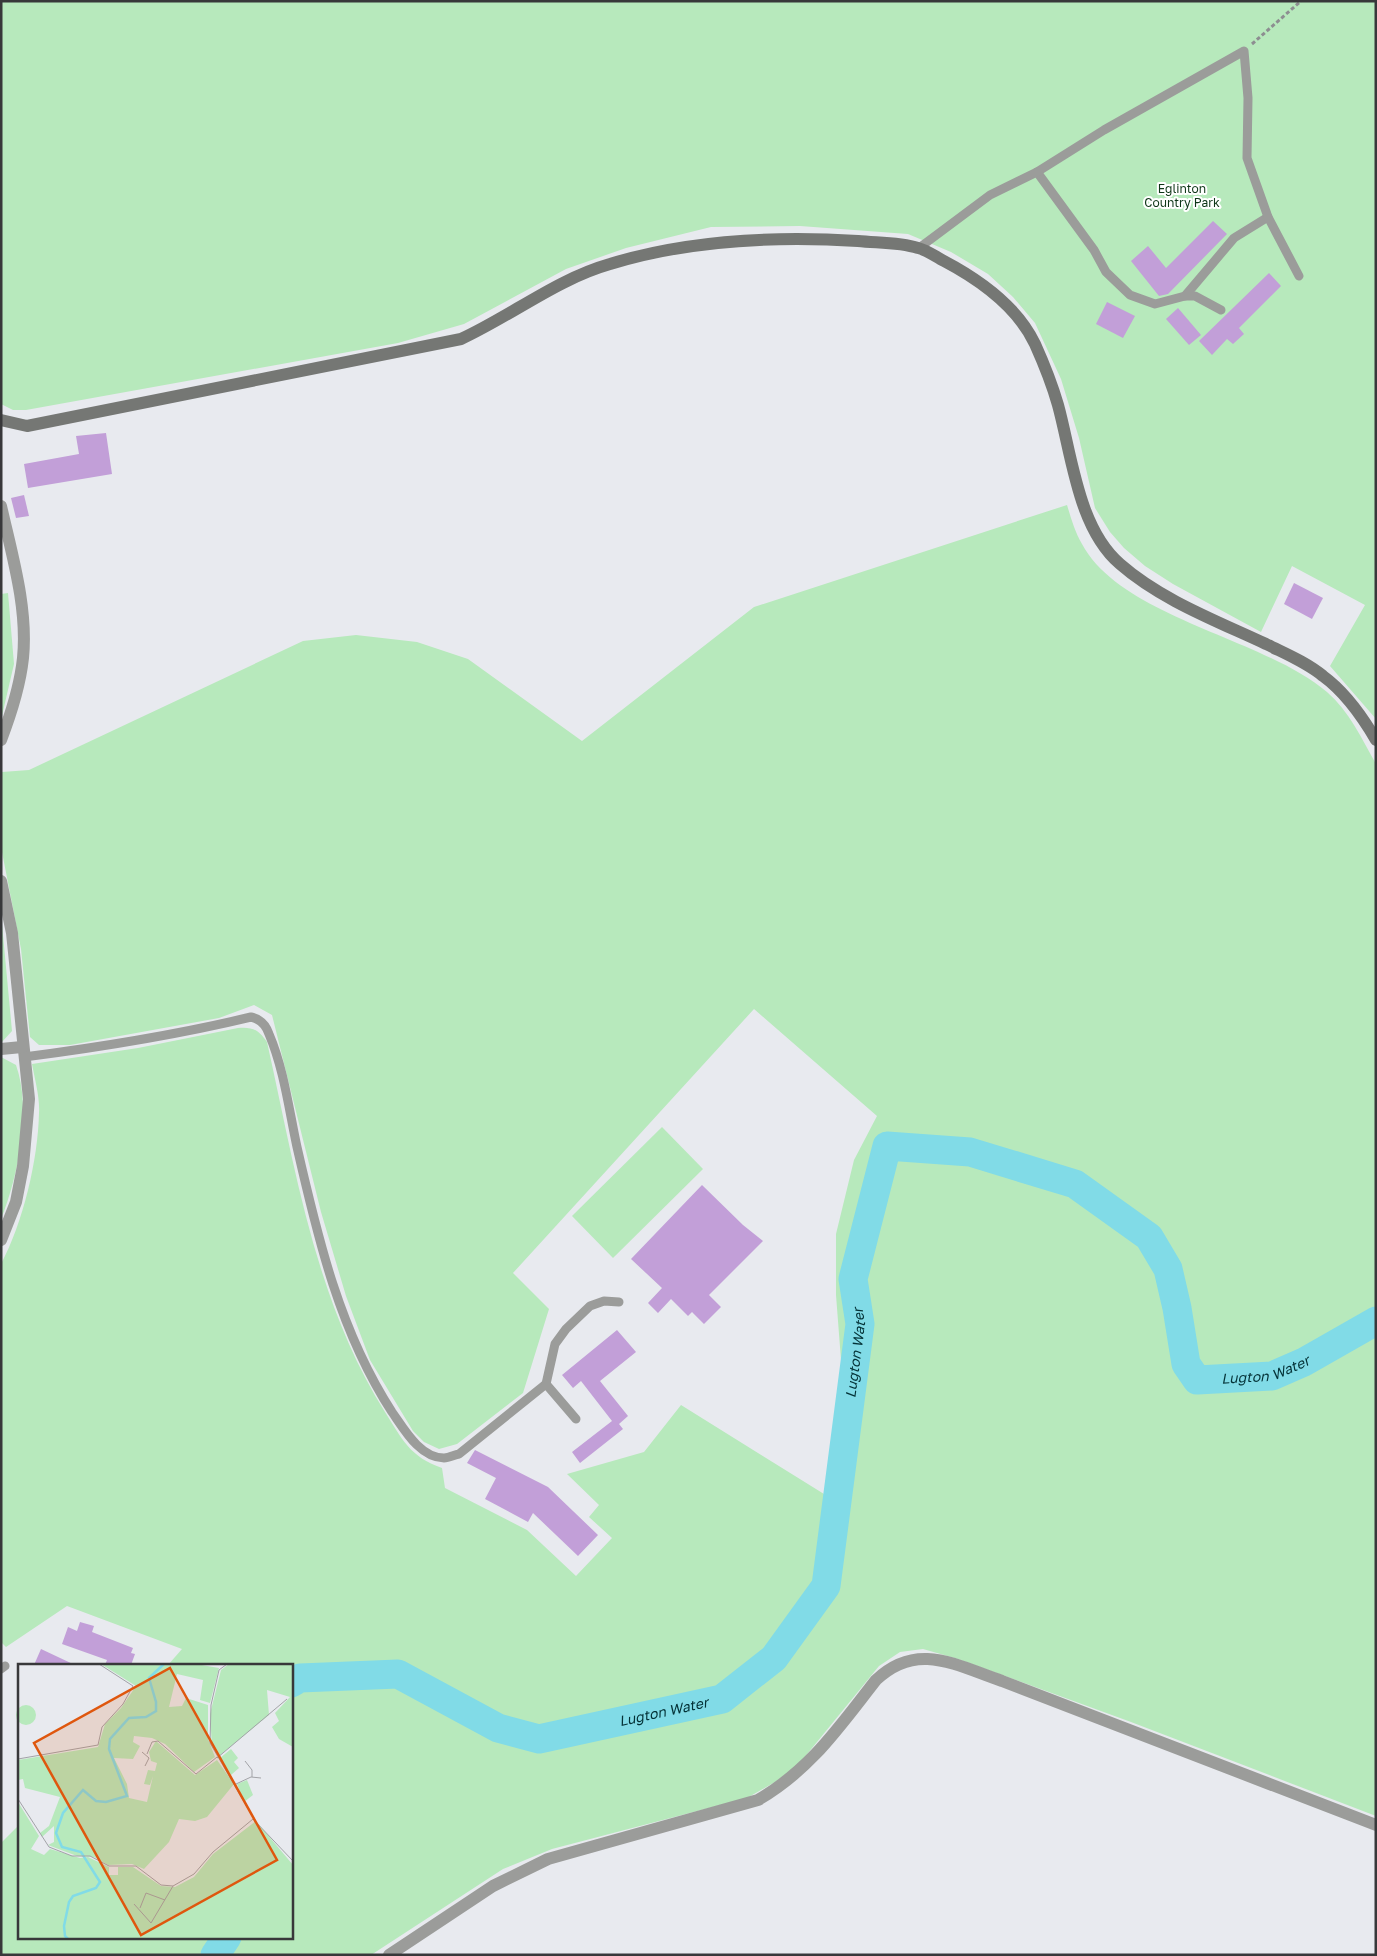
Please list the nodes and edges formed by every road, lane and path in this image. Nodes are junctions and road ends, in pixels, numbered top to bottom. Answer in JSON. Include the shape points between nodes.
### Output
{"nodes":[{"id":1,"x":1301,"y":1,"type":"edge"},
{"id":2,"x":1244,"y":51,"type":"junction"},
{"id":3,"x":1038,"y":172,"type":"junction"},
{"id":4,"x":1268,"y":217,"type":"junction"},
{"id":5,"x":919,"y":248,"type":"junction"},
{"id":6,"x":1299,"y":276,"type":"dead end"},
{"id":7,"x":1185,"y":296,"type":"junction"},
{"id":8,"x":1221,"y":310,"type":"dead end"},
{"id":9,"x":1,"y":420,"type":"edge"},
{"id":10,"x":1,"y":506,"type":"edge"},
{"id":11,"x":1,"y":740,"type":"edge"},
{"id":12,"x":1376,"y":740,"type":"edge"},
{"id":13,"x":1,"y":881,"type":"edge"},
{"id":14,"x":1,"y":1049,"type":"edge"},
{"id":15,"x":23,"y":1052,"type":"junction"},
{"id":16,"x":1,"y":1240,"type":"edge"},
{"id":17,"x":619,"y":1302,"type":"dead end"},
{"id":18,"x":546,"y":1384,"type":"junction"},
{"id":19,"x":576,"y":1419,"type":"dead end"},
{"id":20,"x":1376,"y":1825,"type":"edge"},
{"id":21,"x":389,"y":1955,"type":"edge"}],
"edges":[{"from":1,"to":2,"type":"path"},
{"from":2,"to":3,"type":"lane","via":[[1104,130]]},
{"from":2,"to":4,"type":"lane","via":[[1248,158]]},
{"from":3,"to":5,"type":"lane","via":[[990,195]]},
{"from":3,"to":7,"type":"lane","via":[[1106,272],[1130,296],[1155,304]]},
{"from":4,"to":6,"type":"lane"},
{"from":4,"to":7,"type":"lane","via":[[1234,238]]},
{"from":5,"to":9,"type":"main road","via":[[855,241],[804,240],[708,245],[654,253],[608,264],[573,278],[494,324],[461,339],[27,426]]},
{"from":5,"to":12,"type":"main road","via":[[984,285],[1005,302],[1033,340],[1057,402],[1084,507],[1102,543],[1119,564],[1185,606],[1301,661],[1325,677],[1359,713]]},
{"from":7,"to":8,"type":"lane","via":[[1195,296]]},
{"from":10,"to":11,"type":"street","via":[[18,583],[23,657],[18,686]]},
{"from":13,"to":15,"type":"street","via":[[12,933]]},
{"from":14,"to":15,"type":"street"},
{"from":15,"to":16,"type":"street","via":[[29,1100],[28,1127],[16,1202]]},
{"from":15,"to":18,"type":"lane","via":[[126,1043],[251,1016],[259,1019],[269,1032],[278,1060],[308,1195],[348,1328],[364,1365],[407,1435],[433,1456],[444,1458],[459,1454]]},
{"from":17,"to":18,"type":"lane","via":[[604,1301],[590,1306],[566,1330],[555,1344]]},
{"from":18,"to":19,"type":"lane"},
{"from":20,"to":21,"type":"street","via":[[1002,1681],[945,1662],[916,1658],[895,1664],[876,1680],[815,1757],[768,1794],[744,1805],[548,1859],[493,1886]]}]}
